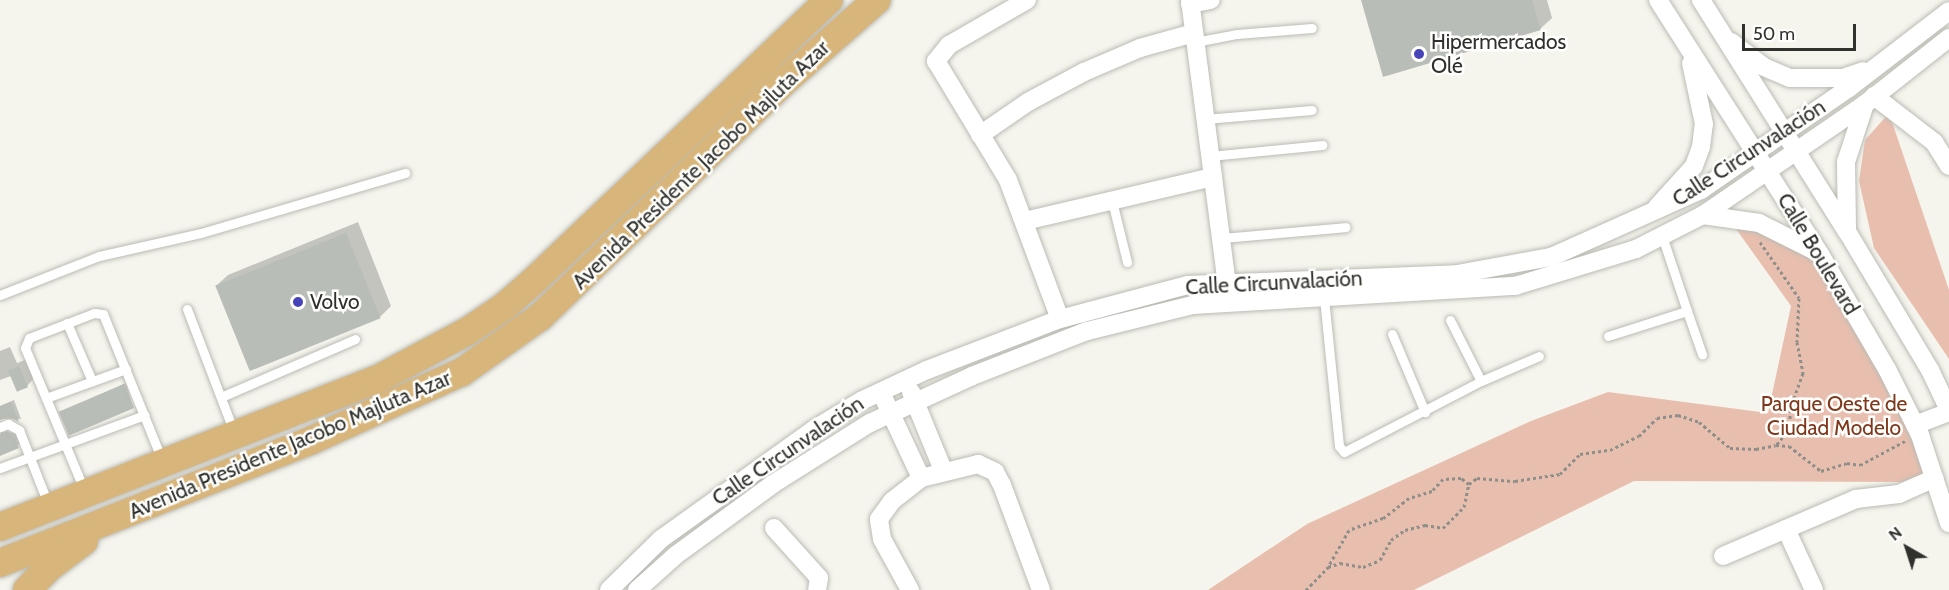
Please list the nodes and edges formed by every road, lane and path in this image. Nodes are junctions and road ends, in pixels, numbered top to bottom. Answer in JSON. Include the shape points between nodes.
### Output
{"nodes":[{"id":1,"x":829,"y":0,"type":"edge"},
{"id":2,"x":877,"y":0,"type":"edge"},
{"id":3,"x":1027,"y":0,"type":"edge"},
{"id":4,"x":1210,"y":0,"type":"edge"},
{"id":5,"x":1658,"y":0,"type":"edge"},
{"id":6,"x":1701,"y":0,"type":"edge"},
{"id":7,"x":1190,"y":2,"type":"edge"},
{"id":8,"x":1949,"y":12,"type":"edge"},
{"id":9,"x":1312,"y":28,"type":"dead end"},
{"id":10,"x":1721,"y":34,"type":"junction"},
{"id":11,"x":1195,"y":38,"type":"junction"},
{"id":12,"x":1949,"y":38,"type":"edge"},
{"id":13,"x":1684,"y":41,"type":"junction"},
{"id":14,"x":1870,"y":69,"type":"junction"},
{"id":15,"x":1869,"y":100,"type":"junction"},
{"id":16,"x":1312,"y":110,"type":"dead end"},
{"id":17,"x":1205,"y":119,"type":"junction"},
{"id":18,"x":1784,"y":133,"type":"junction"},
{"id":19,"x":980,"y":135,"type":"junction"},
{"id":20,"x":1322,"y":145,"type":"dead end"},
{"id":21,"x":1796,"y":152,"type":"junction"},
{"id":22,"x":1755,"y":153,"type":"junction"},
{"id":23,"x":1210,"y":156,"type":"junction"},
{"id":24,"x":1949,"y":166,"type":"edge"},
{"id":25,"x":1767,"y":171,"type":"junction"},
{"id":26,"x":405,"y":173,"type":"dead end"},
{"id":27,"x":1213,"y":177,"type":"junction"},
{"id":28,"x":1112,"y":201,"type":"junction"},
{"id":29,"x":1703,"y":214,"type":"junction"},
{"id":30,"x":1648,"y":217,"type":"junction"},
{"id":31,"x":1025,"y":221,"type":"junction"},
{"id":32,"x":1760,"y":223,"type":"junction"},
{"id":33,"x":1346,"y":227,"type":"dead end"},
{"id":34,"x":1848,"y":233,"type":"junction"},
{"id":35,"x":1662,"y":236,"type":"junction"},
{"id":36,"x":1221,"y":238,"type":"junction"},
{"id":37,"x":1820,"y":254,"type":"junction"},
{"id":38,"x":1127,"y":262,"type":"dead end"},
{"id":39,"x":1227,"y":283,"type":"junction"},
{"id":40,"x":0,"y":295,"type":"edge"},
{"id":41,"x":1324,"y":298,"type":"junction"},
{"id":42,"x":1229,"y":302,"type":"junction"},
{"id":43,"x":187,"y":309,"type":"dead end"},
{"id":44,"x":1687,"y":311,"type":"junction"},
{"id":45,"x":1060,"y":319,"type":"junction"},
{"id":46,"x":1450,"y":320,"type":"dead end"},
{"id":47,"x":67,"y":323,"type":"junction"},
{"id":48,"x":1392,"y":334,"type":"dead end"},
{"id":49,"x":1608,"y":336,"type":"dead end"},
{"id":50,"x":355,"y":339,"type":"dead end"},
{"id":51,"x":1702,"y":354,"type":"dead end"},
{"id":52,"x":1539,"y":356,"type":"dead end"},
{"id":53,"x":126,"y":369,"type":"junction"},
{"id":54,"x":906,"y":380,"type":"junction"},
{"id":55,"x":92,"y":381,"type":"junction"},
{"id":56,"x":1481,"y":381,"type":"junction"},
{"id":57,"x":881,"y":391,"type":"junction"},
{"id":58,"x":221,"y":397,"type":"junction"},
{"id":59,"x":46,"y":398,"type":"junction"},
{"id":60,"x":915,"y":402,"type":"junction"},
{"id":61,"x":1949,"y":411,"type":"edge"},
{"id":62,"x":1425,"y":412,"type":"junction"},
{"id":63,"x":890,"y":413,"type":"junction"},
{"id":64,"x":145,"y":415,"type":"junction"},
{"id":65,"x":0,"y":427,"type":"edge"},
{"id":66,"x":1917,"y":430,"type":"junction"},
{"id":67,"x":236,"y":437,"type":"junction"},
{"id":68,"x":1776,"y":444,"type":"junction"},
{"id":69,"x":66,"y":445,"type":"junction"},
{"id":70,"x":30,"y":458,"type":"junction"},
{"id":71,"x":164,"y":464,"type":"junction"},
{"id":72,"x":0,"y":468,"type":"edge"},
{"id":73,"x":943,"y":470,"type":"junction"},
{"id":74,"x":921,"y":478,"type":"junction"},
{"id":75,"x":1935,"y":478,"type":"junction"},
{"id":76,"x":1469,"y":484,"type":"junction"},
{"id":77,"x":86,"y":494,"type":"junction"},
{"id":78,"x":50,"y":507,"type":"junction"},
{"id":79,"x":116,"y":517,"type":"junction"},
{"id":80,"x":1949,"y":523,"type":"edge"},
{"id":81,"x":0,"y":526,"type":"edge"},
{"id":82,"x":774,"y":528,"type":"dead end"},
{"id":83,"x":1786,"y":529,"type":"junction"},
{"id":84,"x":1723,"y":556,"type":"dead end"},
{"id":85,"x":0,"y":563,"type":"edge"},
{"id":86,"x":1328,"y":567,"type":"junction"},
{"id":87,"x":27,"y":590,"type":"edge"},
{"id":88,"x":609,"y":590,"type":"edge"},
{"id":89,"x":637,"y":590,"type":"edge"},
{"id":90,"x":817,"y":590,"type":"edge"},
{"id":91,"x":910,"y":590,"type":"edge"},
{"id":92,"x":1041,"y":590,"type":"edge"},
{"id":93,"x":1306,"y":590,"type":"edge"},
{"id":94,"x":1814,"y":590,"type":"edge"}],
"edges":[{"from":1,"to":67,"type":"main road","name":"Avenida Presidente Jacobo Majluta Azar","via":[[505,306],[376,380]]},
{"from":2,"to":79,"type":"main road","name":"Avenida Presidente Jacobo Majluta Azar","via":[[779,86],[540,317],[472,366],[411,398]]},
{"from":3,"to":19,"type":"street","via":[[949,45],[936,62]]},
{"from":4,"to":7,"type":"street"},
{"from":5,"to":13,"type":"street","name":"Calle Boulevard"},
{"from":6,"to":10,"type":"street","name":"Calle Boulevard"},
{"from":7,"to":11,"type":"street"},
{"from":8,"to":14,"type":"street","name":"Calle Circunvalación"},
{"from":9,"to":11,"type":"lane"},
{"from":10,"to":14,"type":"street","via":[[1764,67],[1790,78],[1843,78]]},
{"from":10,"to":18,"type":"street","name":"Calle Boulevard"},
{"from":11,"to":17,"type":"street"},
{"from":11,"to":19,"type":"street","via":[[1140,48],[1084,72],[1028,102]]},
{"from":12,"to":15,"type":"street","name":"Calle Circunvalación"},
{"from":13,"to":22,"type":"street","name":"Calle Boulevard"},
{"from":13,"to":30,"type":"street","via":[[1701,104],[1701,147],[1694,166]]},
{"from":14,"to":18,"type":"street","name":"Calle Circunvalación"},
{"from":15,"to":21,"type":"street","name":"Calle Circunvalación"},
{"from":15,"to":24,"type":"street","via":[[1934,142]]},
{"from":15,"to":34,"type":"street","via":[[1846,162]]},
{"from":16,"to":17,"type":"lane"},
{"from":17,"to":23,"type":"street"},
{"from":18,"to":21,"type":"street","name":"Calle Boulevard"},
{"from":18,"to":22,"type":"street","name":"Calle Circunvalación"},
{"from":19,"to":31,"type":"street","via":[[1008,180]]},
{"from":20,"to":23,"type":"lane"},
{"from":21,"to":25,"type":"street","name":"Calle Circunvalación"},
{"from":21,"to":34,"type":"street","name":"Calle Boulevard"},
{"from":22,"to":25,"type":"street","name":"Calle Boulevard"},
{"from":22,"to":30,"type":"street","name":"Calle Circunvalación","via":[[1701,190]]},
{"from":23,"to":27,"type":"street"},
{"from":25,"to":29,"type":"street","name":"Calle Circunvalación"},
{"from":25,"to":37,"type":"street","name":"Calle Boulevard"},
{"from":26,"to":40,"type":"lane","via":[[201,234],[99,256]]},
{"from":27,"to":28,"type":"street"},
{"from":27,"to":36,"type":"street"},
{"from":28,"to":31,"type":"street"},
{"from":28,"to":38,"type":"lane"},
{"from":29,"to":32,"type":"street"},
{"from":29,"to":35,"type":"street","name":"Calle Circunvalación"},
{"from":30,"to":39,"type":"street","name":"Calle Circunvalación","via":[[1551,257],[1510,267],[1457,274]]},
{"from":31,"to":45,"type":"street"},
{"from":32,"to":37,"type":"street"},
{"from":32,"to":68,"type":"path","via":[[1760,243],[1798,298],[1797,342],[1803,373],[1790,409],[1790,428]]},
{"from":33,"to":36,"type":"lane"},
{"from":34,"to":61,"type":"street","name":"Calle Boulevard","via":[[1930,370]]},
{"from":35,"to":41,"type":"street","name":"Calle Circunvalación","via":[[1559,276],[1515,286]]},
{"from":35,"to":44,"type":"lane"},
{"from":36,"to":39,"type":"street"},
{"from":37,"to":66,"type":"street","name":"Calle Boulevard"},
{"from":39,"to":42,"type":"street"},
{"from":39,"to":45,"type":"street","name":"Calle Circunvalación","via":[[1152,293]]},
{"from":41,"to":42,"type":"street","name":"Calle Circunvalación"},
{"from":41,"to":62,"type":"lane","via":[[1339,446],[1344,452]]},
{"from":42,"to":60,"type":"street","name":"Calle Circunvalación","via":[[1157,312],[1087,331]]},
{"from":43,"to":58,"type":"lane"},
{"from":44,"to":49,"type":"lane"},
{"from":44,"to":51,"type":"lane"},
{"from":45,"to":54,"type":"street","name":"Calle Circunvalación"},
{"from":46,"to":56,"type":"lane"},
{"from":47,"to":53,"type":"lane","via":[[94,313],[103,314]]},
{"from":47,"to":55,"type":"lane"},
{"from":47,"to":59,"type":"lane","via":[[25,343]]},
{"from":48,"to":62,"type":"lane"},
{"from":50,"to":58,"type":"lane"},
{"from":52,"to":56,"type":"lane"},
{"from":53,"to":55,"type":"lane"},
{"from":53,"to":64,"type":"lane"},
{"from":54,"to":57,"type":"street","name":"Calle Circunvalación"},
{"from":54,"to":60,"type":"street"},
{"from":55,"to":59,"type":"lane"},
{"from":56,"to":62,"type":"lane"},
{"from":57,"to":63,"type":"street"},
{"from":57,"to":88,"type":"street","name":"Calle Circunvalación","via":[[813,430],[661,539]]},
{"from":58,"to":67,"type":"lane"},
{"from":59,"to":69,"type":"lane"},
{"from":60,"to":63,"type":"street","name":"Calle Circunvalación"},
{"from":60,"to":73,"type":"street"},
{"from":61,"to":66,"type":"street"},
{"from":63,"to":74,"type":"street"},
{"from":63,"to":89,"type":"street","name":"Calle Circunvalación","via":[[773,484],[676,555]]},
{"from":64,"to":69,"type":"lane"},
{"from":64,"to":71,"type":"lane"},
{"from":65,"to":70,"type":"lane","via":[[8,424],[19,430]]},
{"from":66,"to":68,"type":"path","via":[[1860,465],[1847,463],[1821,471],[1789,446]]},
{"from":66,"to":75,"type":"street","name":"Calle Boulevard"},
{"from":67,"to":71,"type":"main road","name":"Avenida Presidente Jacobo Majluta Azar"},
{"from":68,"to":76,"type":"path","via":[[1756,449],[1730,448],[1699,422],[1678,415],[1657,418],[1639,436],[1610,450],[1580,454],[1560,474],[1515,481],[1477,478]]},
{"from":69,"to":70,"type":"lane"},
{"from":69,"to":77,"type":"lane"},
{"from":70,"to":72,"type":"lane"},
{"from":70,"to":78,"type":"lane"},
{"from":71,"to":77,"type":"main road","name":"Avenida Presidente Jacobo Majluta Azar"},
{"from":73,"to":74,"type":"street"},
{"from":73,"to":92,"type":"street","via":[[978,464],[995,472]]},
{"from":74,"to":91,"type":"street","via":[[892,501],[878,525]]},
{"from":75,"to":80,"type":"street","name":"Calle Boulevard"},
{"from":75,"to":83,"type":"street","via":[[1899,494],[1856,499]]},
{"from":76,"to":86,"type":"path","via":[[1461,478],[1443,479],[1432,491],[1409,498],[1383,518],[1349,530]]},
{"from":76,"to":86,"type":"path","via":[[1464,507],[1443,528],[1425,525],[1405,530],[1391,540],[1380,560],[1362,567],[1340,563]]},
{"from":77,"to":78,"type":"main road","name":"Avenida Presidente Jacobo Majluta Azar"},
{"from":78,"to":81,"type":"main road","name":"Avenida Presidente Jacobo Majluta Azar"},
{"from":79,"to":85,"type":"main road","name":"Avenida Presidente Jacobo Majluta Azar"},
{"from":79,"to":87,"type":"main road","via":[[48,568]]},
{"from":82,"to":90,"type":"street","via":[[819,578]]},
{"from":83,"to":84,"type":"street"},
{"from":83,"to":94,"type":"street"},
{"from":86,"to":93,"type":"path"}]}
